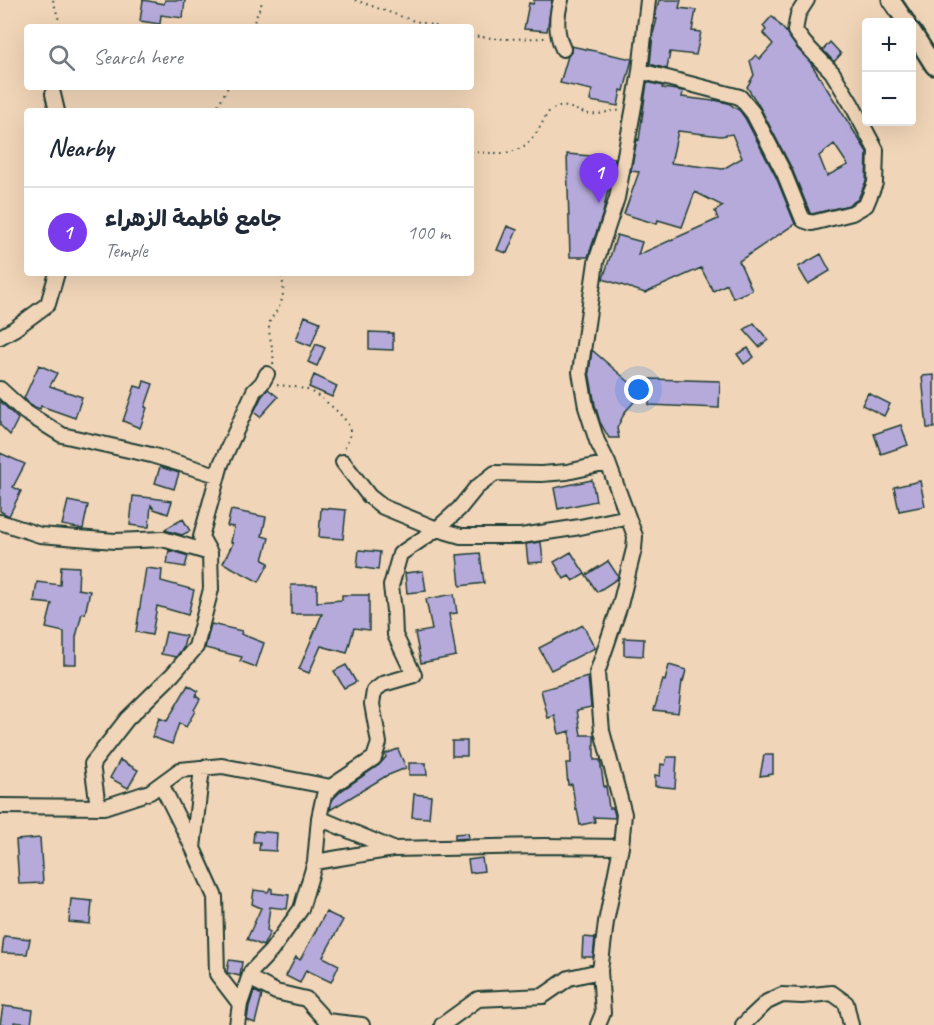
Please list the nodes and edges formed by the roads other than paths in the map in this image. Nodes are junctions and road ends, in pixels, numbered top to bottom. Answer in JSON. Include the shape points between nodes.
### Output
{"nodes":[{"id":1,"x":561,"y":0,"type":"edge"},
{"id":2,"x":648,"y":0,"type":"edge"},
{"id":3,"x":807,"y":0,"type":"edge"},
{"id":4,"x":891,"y":0,"type":"edge"},
{"id":5,"x":903,"y":18,"type":"edge"},
{"id":6,"x":916,"y":37,"type":"edge"},
{"id":7,"x":560,"y":42,"type":"road end"},
{"id":8,"x":934,"y":66,"type":"edge"},
{"id":9,"x":640,"y":72,"type":"junction"},
{"id":10,"x":53,"y":94,"type":"dead end"},
{"id":11,"x":56,"y":108,"type":"edge"},
{"id":12,"x":56,"y":276,"type":"edge"},
{"id":13,"x":0,"y":338,"type":"edge"},
{"id":14,"x":265,"y":379,"type":"road end"},
{"id":15,"x":0,"y":389,"type":"edge"},
{"id":16,"x":342,"y":459,"type":"road end"},
{"id":17,"x":608,"y":463,"type":"junction"},
{"id":18,"x":217,"y":475,"type":"junction"},
{"id":19,"x":628,"y":517,"type":"junction"},
{"id":20,"x":0,"y":522,"type":"edge"},
{"id":21,"x":437,"y":529,"type":"junction"},
{"id":22,"x":210,"y":553,"type":"junction"},
{"id":23,"x":202,"y":768,"type":"junction"},
{"id":24,"x":161,"y":784,"type":"junction"},
{"id":25,"x":331,"y":788,"type":"junction"},
{"id":26,"x":0,"y":806,"type":"edge"},
{"id":27,"x":98,"y":807,"type":"junction"},
{"id":28,"x":319,"y":818,"type":"junction"},
{"id":29,"x":621,"y":847,"type":"junction"},
{"id":30,"x":193,"y":848,"type":"junction"},
{"id":31,"x":393,"y":849,"type":"junction"},
{"id":32,"x":315,"y":862,"type":"junction"},
{"id":33,"x":600,"y":971,"type":"junction"},
{"id":34,"x":249,"y":978,"type":"junction"},
{"id":35,"x":240,"y":1004,"type":"junction"},
{"id":36,"x":237,"y":1025,"type":"edge"},
{"id":37,"x":362,"y":1025,"type":"edge"},
{"id":38,"x":442,"y":1025,"type":"edge"},
{"id":39,"x":598,"y":1025,"type":"edge"},
{"id":40,"x":743,"y":1025,"type":"edge"},
{"id":41,"x":851,"y":1025,"type":"edge"}],
"edges":[{"from":1,"to":7,"type":"street"},
{"from":2,"to":9,"type":"street"},
{"from":3,"to":9,"type":"street","via":[[798,14],[795,31],[832,72],[876,150],[875,183],[866,205],[852,213],[812,223],[804,220],[753,113],[740,97]]},
{"from":4,"to":5,"type":"street"},
{"from":6,"to":8,"type":"street"},
{"from":9,"to":17,"type":"street","via":[[617,198],[597,262],[580,372],[586,407]]},
{"from":10,"to":11,"type":"street"},
{"from":12,"to":13,"type":"street","via":[[48,304]]},
{"from":14,"to":18,"type":"street","via":[[254,391]]},
{"from":15,"to":18,"type":"street","via":[[25,412],[62,435]]},
{"from":16,"to":21,"type":"street","via":[[369,496],[383,507]]},
{"from":17,"to":19,"type":"street"},
{"from":17,"to":21,"type":"street","via":[[567,472],[495,473]]},
{"from":18,"to":22,"type":"street","via":[[201,537]]},
{"from":19,"to":21,"type":"street","via":[[521,536],[461,536]]},
{"from":19,"to":29,"type":"street","via":[[635,536],[634,549],[597,673],[602,731],[624,814]]},
{"from":20,"to":22,"type":"street","via":[[40,535],[115,541],[163,539]]},
{"from":21,"to":25,"type":"street","via":[[400,554],[391,586],[395,635],[414,675],[374,691],[372,704],[379,743],[374,758]]},
{"from":22,"to":27,"type":"street","via":[[211,589],[196,647],[127,719],[92,764]]},
{"from":23,"to":24,"type":"street","via":[[180,770]]},
{"from":23,"to":25,"type":"street","via":[[222,766]]},
{"from":23,"to":30,"type":"street"},
{"from":24,"to":27,"type":"street","via":[[150,792]]},
{"from":24,"to":30,"type":"street"},
{"from":25,"to":28,"type":"street","via":[[324,795]]},
{"from":26,"to":27,"type":"street"},
{"from":28,"to":31,"type":"street"},
{"from":28,"to":32,"type":"street"},
{"from":29,"to":31,"type":"street"},
{"from":29,"to":33,"type":"street"},
{"from":30,"to":35,"type":"street","via":[[214,897],[216,974]]},
{"from":31,"to":32,"type":"street"},
{"from":32,"to":34,"type":"street","via":[[301,909]]},
{"from":33,"to":38,"type":"street","via":[[569,978],[543,996],[478,999]]},
{"from":33,"to":39,"type":"street","via":[[603,1013]]},
{"from":34,"to":35,"type":"street"},
{"from":34,"to":37,"type":"street","via":[[276,992],[306,999],[326,1021]]},
{"from":35,"to":36,"type":"street"},
{"from":40,"to":41,"type":"street","via":[[767,1002],[782,995],[832,993],[846,1003]]}]}
